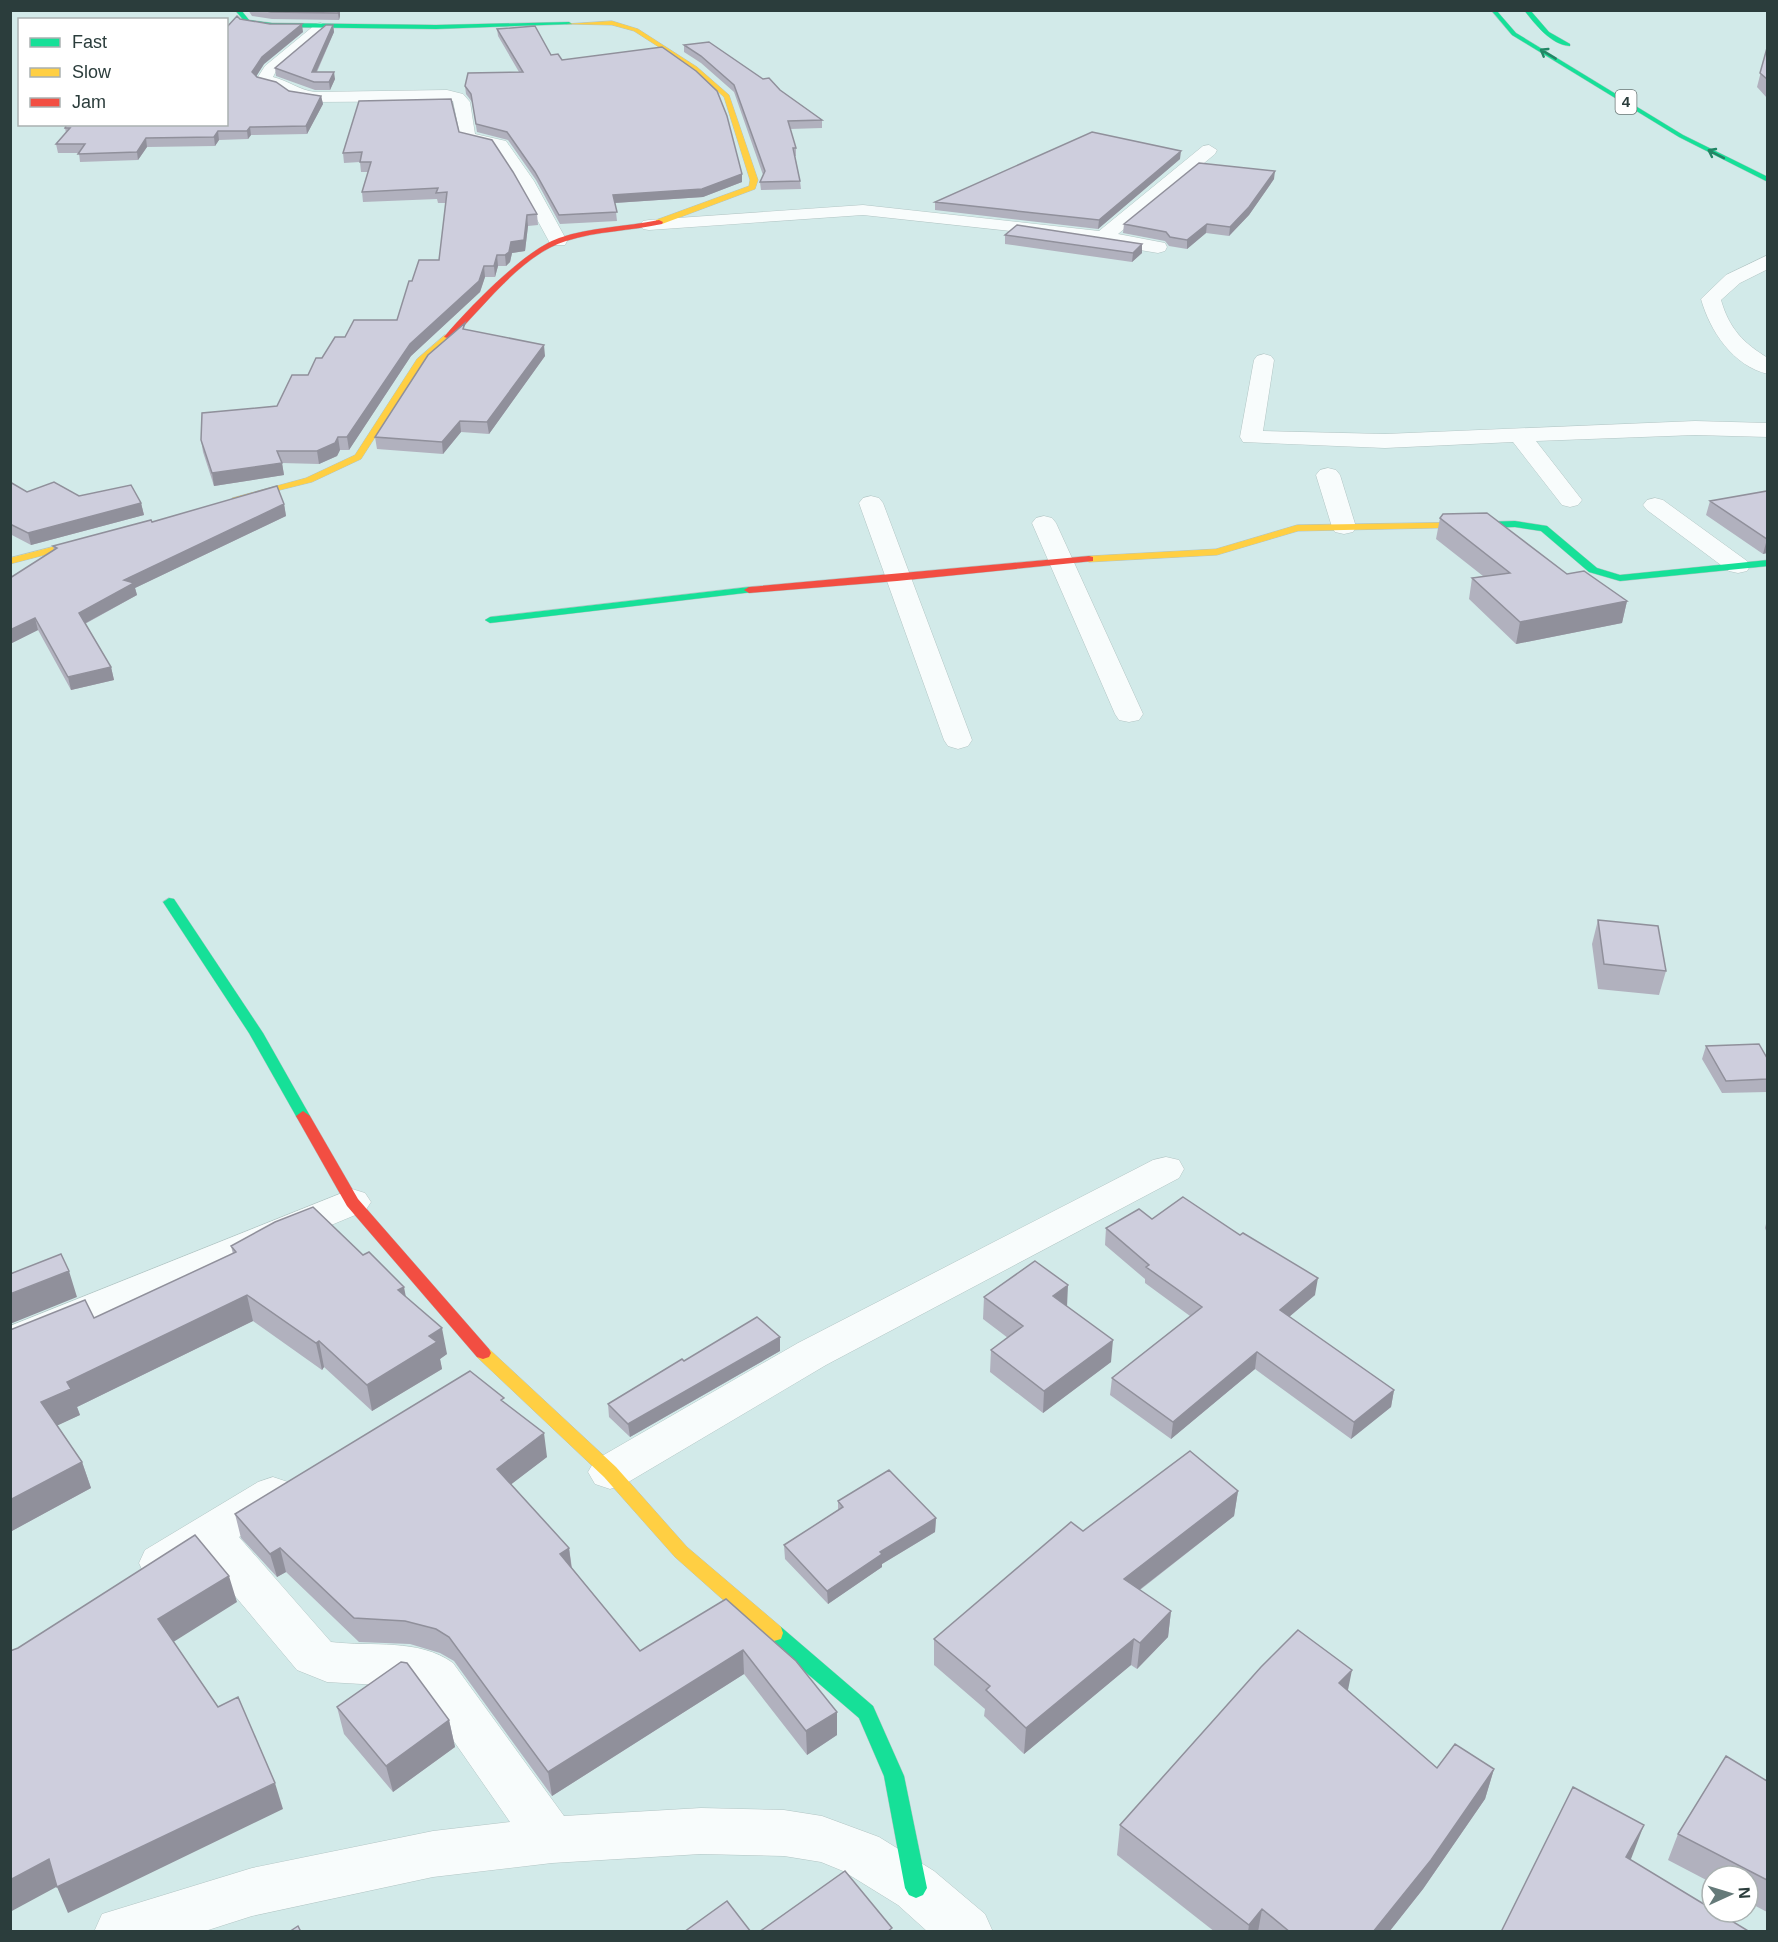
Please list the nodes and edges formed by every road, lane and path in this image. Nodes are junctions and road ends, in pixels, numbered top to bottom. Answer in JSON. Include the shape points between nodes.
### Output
{"nodes":[{"id":1,"x":237,"y":10,"type":"edge"},
{"id":2,"x":1493,"y":10,"type":"edge"},
{"id":3,"x":1526,"y":10,"type":"edge"},
{"id":4,"x":321,"y":27,"type":"junction"},
{"id":5,"x":1577,"y":50,"type":"dead end"},
{"id":6,"x":1209,"y":150,"type":"dead end"},
{"id":7,"x":1767,"y":180,"type":"edge"},
{"id":8,"x":649,"y":225,"type":"junction"},
{"id":9,"x":1104,"y":236,"type":"junction"},
{"id":10,"x":558,"y":240,"type":"junction"},
{"id":11,"x":1158,"y":248,"type":"dead end"},
{"id":12,"x":1767,"y":261,"type":"edge"},
{"id":13,"x":1264,"y":360,"type":"dead end"},
{"id":14,"x":1767,"y":368,"type":"edge"},
{"id":15,"x":1767,"y":430,"type":"edge"},
{"id":16,"x":1519,"y":435,"type":"junction"},
{"id":17,"x":1328,"y":476,"type":"dead end"},
{"id":18,"x":1570,"y":500,"type":"dead end"},
{"id":19,"x":871,"y":503,"type":"dead end"},
{"id":20,"x":219,"y":505,"type":"edge"},
{"id":21,"x":1655,"y":505,"type":"dead end"},
{"id":22,"x":1044,"y":523,"type":"dead end"},
{"id":23,"x":1344,"y":527,"type":"junction"},
{"id":24,"x":107,"y":536,"type":"edge"},
{"id":25,"x":1062,"y":560,"type":"junction"},
{"id":26,"x":10,"y":561,"type":"edge"},
{"id":27,"x":1767,"y":563,"type":"edge"},
{"id":28,"x":1738,"y":566,"type":"junction"},
{"id":29,"x":897,"y":578,"type":"junction"},
{"id":30,"x":490,"y":620,"type":"dead end"},
{"id":31,"x":1129,"y":714,"type":"dead end"},
{"id":32,"x":958,"y":740,"type":"dead end"},
{"id":33,"x":169,"y":902,"type":"dead end"},
{"id":34,"x":1166,"y":1169,"type":"dead end"},
{"id":35,"x":352,"y":1202,"type":"junction"},
{"id":36,"x":10,"y":1343,"type":"edge"},
{"id":37,"x":610,"y":1472,"type":"junction"},
{"id":38,"x":306,"y":1474,"type":"edge"},
{"id":39,"x":208,"y":1533,"type":"junction"},
{"id":40,"x":129,"y":1583,"type":"edge"},
{"id":41,"x":552,"y":1840,"type":"junction"},
{"id":42,"x":916,"y":1887,"type":"junction"},
{"id":43,"x":120,"y":1932,"type":"edge"},
{"id":44,"x":967,"y":1932,"type":"edge"}],
"edges":[{"from":1,"to":4,"type":"main road","via":[[247,21],[259,24]]},
{"from":7,"to":2,"type":"main road","number":"4","one_way":true,"via":[[1681,136],[1514,34]]},
{"from":3,"to":5,"type":"main road","via":[[1547,33]]},
{"from":4,"to":8,"type":"main road","via":[[612,22],[636,30],[695,68],[727,96],[754,180],[752,187],[743,192]]},
{"from":4,"to":10,"type":"street","via":[[270,69],[264,80],[284,84],[296,94],[315,97],[459,97],[467,137],[500,144]]},
{"from":6,"to":9,"type":"street"},
{"from":8,"to":9,"type":"street","via":[[863,210]]},
{"from":8,"to":10,"type":"main road"},
{"from":9,"to":11,"type":"street"},
{"from":10,"to":20,"type":"main road","via":[[517,269],[420,361],[358,457],[309,480]]},
{"from":12,"to":14,"type":"street","via":[[1733,279],[1711,298],[1716,320],[1735,346]]},
{"from":13,"to":16,"type":"street","via":[[1251,437],[1385,441]]},
{"from":15,"to":16,"type":"street","via":[[1695,428]]},
{"from":16,"to":18,"type":"street"},
{"from":17,"to":23,"type":"street"},
{"from":19,"to":29,"type":"street"},
{"from":21,"to":28,"type":"street"},
{"from":22,"to":25,"type":"street"},
{"from":23,"to":25,"type":"main road","via":[[1297,528],[1217,552]]},
{"from":23,"to":28,"type":"main road","via":[[1515,524],[1544,528],[1593,570],[1620,578]]},
{"from":24,"to":26,"type":"main road"},
{"from":25,"to":29,"type":"main road"},
{"from":25,"to":31,"type":"street"},
{"from":27,"to":28,"type":"main road"},
{"from":29,"to":30,"type":"main road","via":[[787,585]]},
{"from":29,"to":32,"type":"street"},
{"from":33,"to":35,"type":"main road","via":[[256,1033]]},
{"from":34,"to":37,"type":"street","via":[[812,1354]]},
{"from":35,"to":36,"type":"street"},
{"from":35,"to":37,"type":"main road","via":[[475,1370]]},
{"from":37,"to":42,"type":"main road","via":[[681,1552],[866,1712],[894,1776]]},
{"from":38,"to":39,"type":"street"},
{"from":39,"to":40,"type":"street"},
{"from":39,"to":41,"type":"street","via":[[314,1656],[327,1662],[424,1668],[436,1677]]},
{"from":41,"to":42,"type":"street","via":[[689,1832],[784,1833],[822,1839],[861,1854]]},
{"from":41,"to":43,"type":"street","via":[[433,1854],[252,1892]]},
{"from":42,"to":44,"type":"street"}]}
